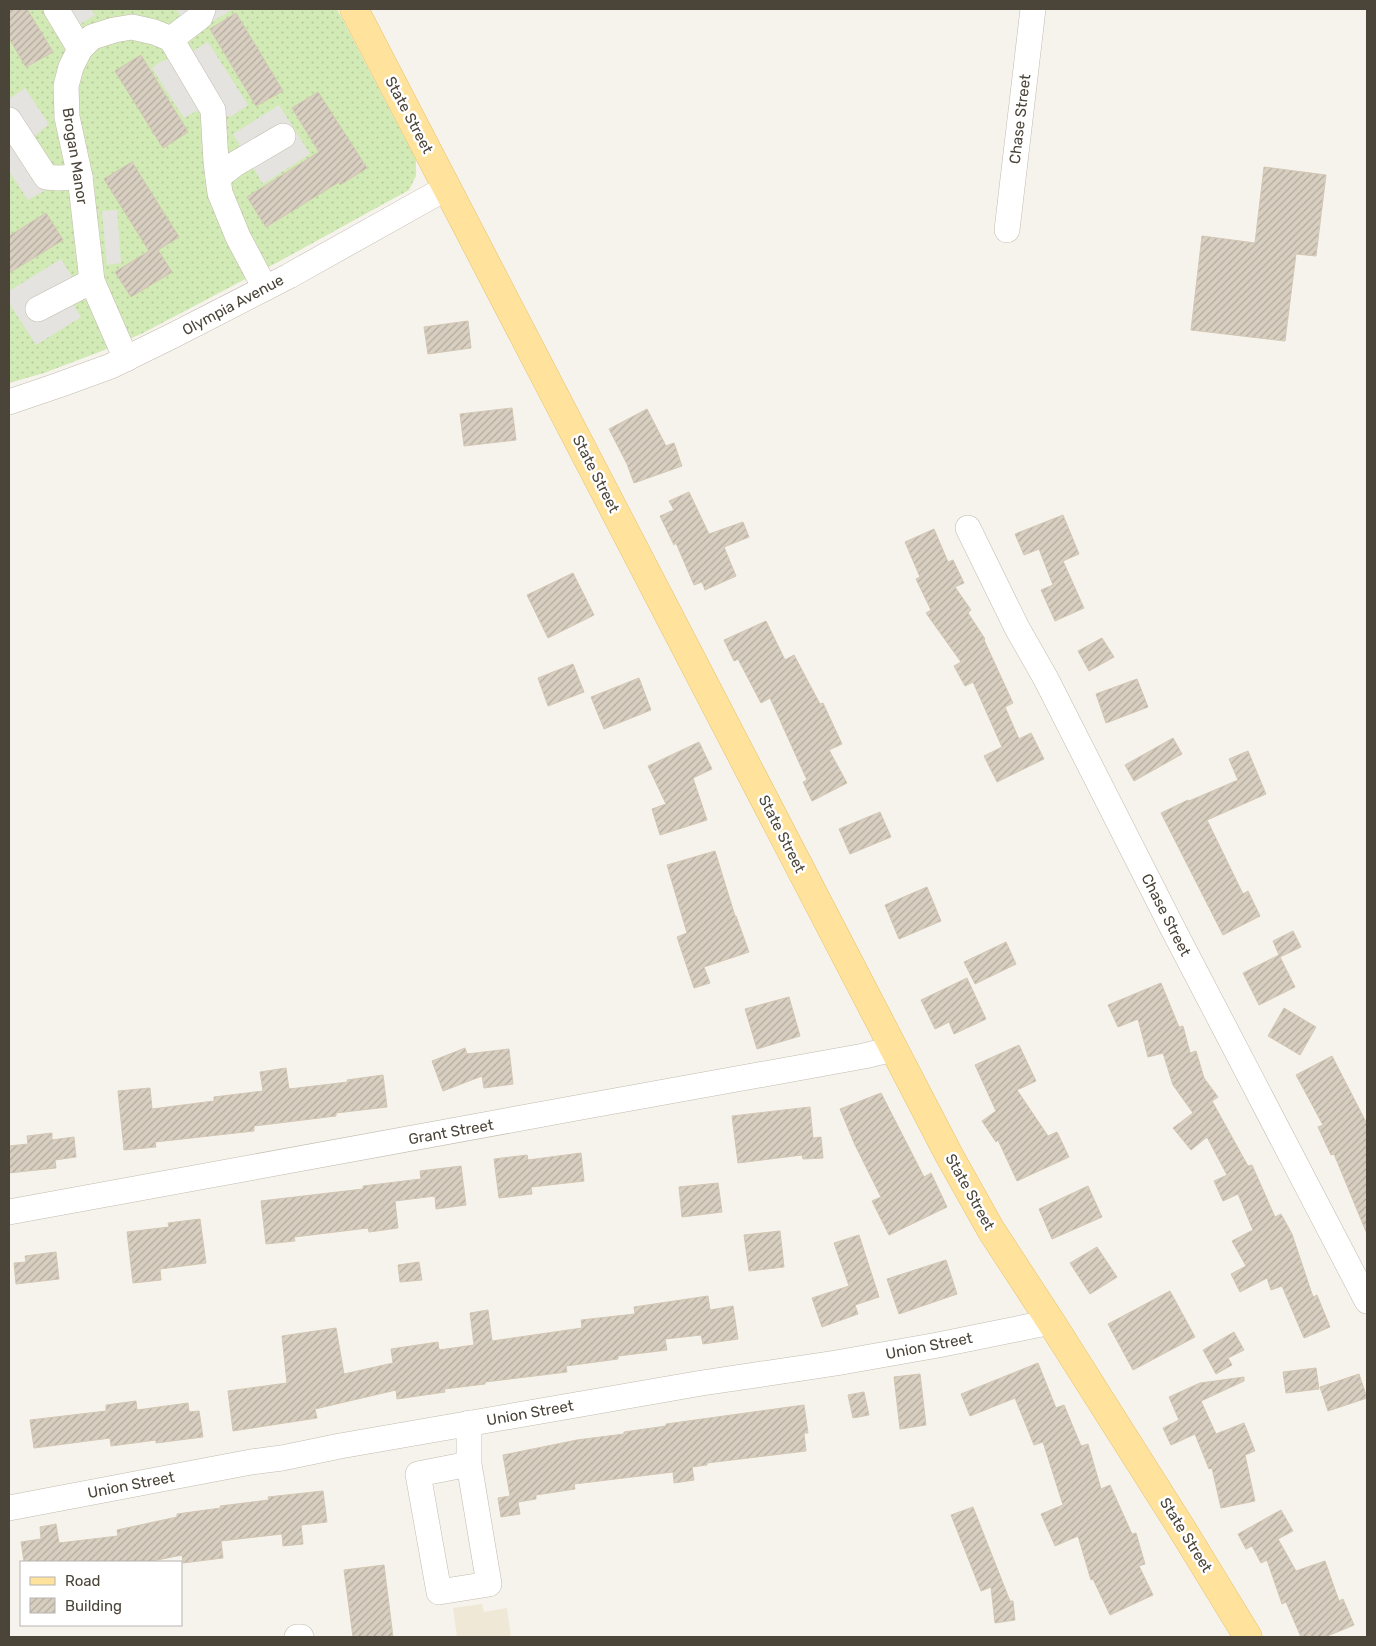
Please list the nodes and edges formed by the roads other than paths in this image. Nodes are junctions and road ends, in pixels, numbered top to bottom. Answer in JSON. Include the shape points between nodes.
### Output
{"nodes":[{"id":1,"x":56,"y":9,"type":"edge"},
{"id":2,"x":203,"y":9,"type":"edge"},
{"id":3,"x":354,"y":9,"type":"edge"},
{"id":4,"x":1033,"y":9,"type":"edge"},
{"id":5,"x":171,"y":38,"type":"junction"},
{"id":6,"x":80,"y":49,"type":"junction"},
{"id":7,"x":9,"y":120,"type":"edge"},
{"id":8,"x":283,"y":136,"type":"dead end"},
{"id":9,"x":80,"y":177,"type":"junction"},
{"id":10,"x":218,"y":177,"type":"junction"},
{"id":11,"x":448,"y":187,"type":"junction"},
{"id":12,"x":1006,"y":230,"type":"dead end"},
{"id":13,"x":92,"y":281,"type":"junction"},
{"id":14,"x":265,"y":288,"type":"junction"},
{"id":15,"x":38,"y":309,"type":"dead end"},
{"id":16,"x":126,"y":359,"type":"junction"},
{"id":17,"x":9,"y":402,"type":"edge"},
{"id":18,"x":968,"y":528,"type":"dead end"},
{"id":19,"x":893,"y":1049,"type":"junction"},
{"id":20,"x":9,"y":1212,"type":"edge"},
{"id":21,"x":1367,"y":1301,"type":"edge"},
{"id":22,"x":1051,"y":1322,"type":"junction"},
{"id":23,"x":469,"y":1423,"type":"junction"},
{"id":24,"x":469,"y":1464,"type":"junction"},
{"id":25,"x":9,"y":1508,"type":"edge"},
{"id":26,"x":297,"y":1637,"type":"edge"},
{"id":27,"x":301,"y":1637,"type":"edge"},
{"id":28,"x":1248,"y":1637,"type":"edge"}],
"edges":[{"from":1,"to":6,"type":"street"},
{"from":2,"to":5,"type":"street","via":[[200,17]]},
{"from":3,"to":11,"type":"main road","name":"State Street"},
{"from":4,"to":12,"type":"street","name":"Chase Street"},
{"from":5,"to":6,"type":"street","name":"Brogan Manor","via":[[132,28],[114,30],[92,37]]},
{"from":5,"to":10,"type":"street","via":[[213,110]]},
{"from":6,"to":9,"type":"street","name":"Brogan Manor","via":[[66,86],[67,117]]},
{"from":7,"to":9,"type":"street","via":[[46,177]]},
{"from":8,"to":10,"type":"street"},
{"from":9,"to":13,"type":"street","name":"Brogan Manor"},
{"from":10,"to":14,"type":"street","via":[[227,213]]},
{"from":11,"to":14,"type":"street","name":"Olympia Avenue"},
{"from":11,"to":19,"type":"main road","name":"State Street"},
{"from":13,"to":15,"type":"street"},
{"from":13,"to":16,"type":"street","name":"Brogan Manor"},
{"from":14,"to":16,"type":"street","name":"Olympia Avenue"},
{"from":16,"to":17,"type":"street","name":"Olympia Avenue"},
{"from":18,"to":21,"type":"street","name":"Chase Street"},
{"from":19,"to":20,"type":"street","name":"Grant Street"},
{"from":19,"to":22,"type":"main road","name":"State Street","via":[[991,1230]]},
{"from":22,"to":23,"type":"street","name":"Union Street","via":[[836,1363]]},
{"from":22,"to":28,"type":"main road","name":"State Street"},
{"from":23,"to":24,"type":"street"},
{"from":23,"to":25,"type":"street","name":"Union Street"},
{"from":24,"to":24,"type":"street","via":[[489,1584],[439,1592],[418,1474]]},
{"from":26,"to":27,"type":"street"}]}
